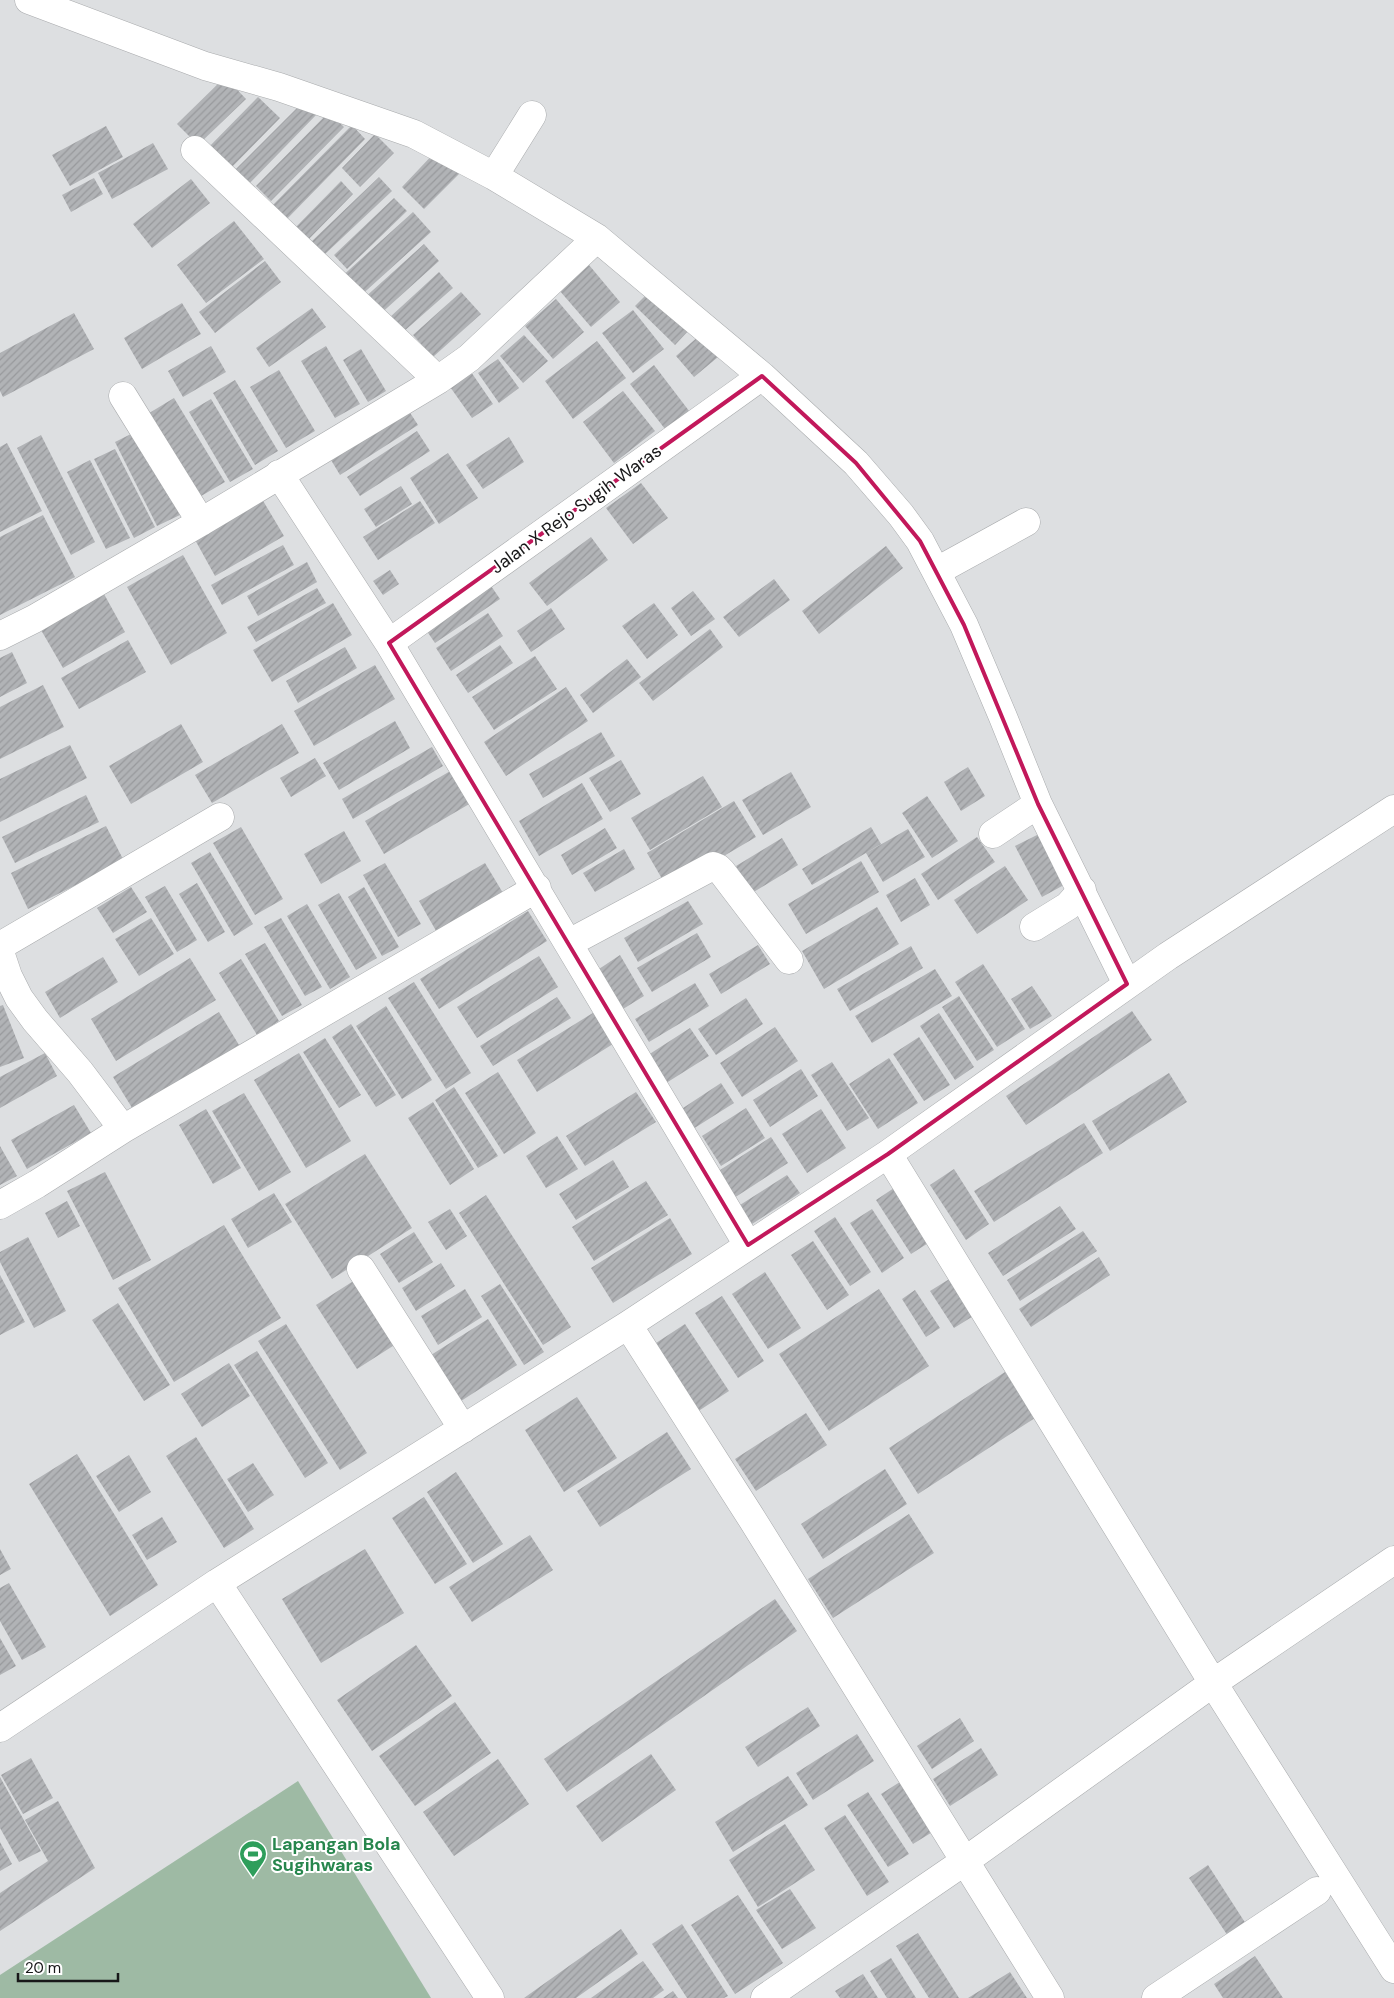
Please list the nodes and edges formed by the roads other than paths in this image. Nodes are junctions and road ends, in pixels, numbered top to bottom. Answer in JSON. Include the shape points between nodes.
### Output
{"nodes":[{"id":1,"x":29,"y":0,"type":"edge"},
{"id":2,"x":532,"y":115,"type":"dead end"},
{"id":3,"x":195,"y":150,"type":"dead end"},
{"id":4,"x":496,"y":173,"type":"junction"},
{"id":5,"x":597,"y":238,"type":"junction"},
{"id":6,"x":762,"y":376,"type":"junction"},
{"id":7,"x":438,"y":380,"type":"junction"},
{"id":8,"x":123,"y":396,"type":"dead end"},
{"id":9,"x":279,"y":474,"type":"junction"},
{"id":10,"x":201,"y":522,"type":"junction"},
{"id":11,"x":1026,"y":522,"type":"dead end"},
{"id":12,"x":947,"y":566,"type":"junction"},
{"id":13,"x":0,"y":636,"type":"edge"},
{"id":14,"x":389,"y":643,"type":"junction"},
{"id":15,"x":1038,"y":804,"type":"junction"},
{"id":16,"x":1394,"y":809,"type":"edge"},
{"id":17,"x":220,"y":818,"type":"dead end"},
{"id":18,"x":994,"y":834,"type":"dead end"},
{"id":19,"x":537,"y":888,"type":"junction"},
{"id":20,"x":1082,"y":890,"type":"junction"},
{"id":21,"x":1034,"y":927,"type":"dead end"},
{"id":22,"x":569,"y":943,"type":"junction"},
{"id":23,"x":0,"y":946,"type":"edge"},
{"id":24,"x":0,"y":952,"type":"edge"},
{"id":25,"x":789,"y":960,"type":"dead end"},
{"id":26,"x":1130,"y":982,"type":"junction"},
{"id":27,"x":123,"y":1129,"type":"junction"},
{"id":28,"x":888,"y":1154,"type":"junction"},
{"id":29,"x":0,"y":1205,"type":"edge"},
{"id":30,"x":748,"y":1245,"type":"junction"},
{"id":31,"x":361,"y":1269,"type":"dead end"},
{"id":32,"x":628,"y":1325,"type":"junction"},
{"id":33,"x":464,"y":1429,"type":"junction"},
{"id":34,"x":1394,"y":1560,"type":"edge"},
{"id":35,"x":218,"y":1583,"type":"junction"},
{"id":36,"x":1213,"y":1684,"type":"junction"},
{"id":37,"x":0,"y":1728,"type":"edge"},
{"id":38,"x":965,"y":1861,"type":"junction"},
{"id":39,"x":1317,"y":1892,"type":"dead end"},
{"id":40,"x":1394,"y":1969,"type":"edge"},
{"id":41,"x":490,"y":1998,"type":"edge"},
{"id":42,"x":765,"y":1998,"type":"edge"},
{"id":43,"x":1050,"y":1998,"type":"edge"},
{"id":44,"x":1156,"y":1998,"type":"edge"}],
"edges":[{"from":1,"to":4,"type":"street","via":[[205,66],[279,86],[414,134]]},
{"from":2,"to":4,"type":"street"},
{"from":3,"to":7,"type":"street"},
{"from":4,"to":5,"type":"street"},
{"from":5,"to":6,"type":"street"},
{"from":5,"to":7,"type":"street","via":[[469,358]]},
{"from":6,"to":12,"type":"street","via":[[856,463],[920,541]]},
{"from":6,"to":14,"type":"street","name":"Jalan X Rejo Sugih Waras"},
{"from":7,"to":9,"type":"street"},
{"from":8,"to":10,"type":"street"},
{"from":9,"to":10,"type":"street"},
{"from":9,"to":14,"type":"street"},
{"from":10,"to":13,"type":"street"},
{"from":11,"to":12,"type":"street"},
{"from":12,"to":15,"type":"street","via":[[968,634]]},
{"from":14,"to":19,"type":"street"},
{"from":15,"to":18,"type":"street"},
{"from":15,"to":20,"type":"street"},
{"from":16,"to":26,"type":"street"},
{"from":17,"to":23,"type":"street"},
{"from":19,"to":22,"type":"street"},
{"from":19,"to":27,"type":"street"},
{"from":20,"to":21,"type":"street","via":[[1068,906]]},
{"from":20,"to":26,"type":"street"},
{"from":22,"to":25,"type":"street","via":[[713,866],[722,872]]},
{"from":22,"to":30,"type":"street"},
{"from":24,"to":27,"type":"street","via":[[19,998]]},
{"from":26,"to":28,"type":"street"},
{"from":27,"to":29,"type":"street"},
{"from":28,"to":30,"type":"street"},
{"from":28,"to":36,"type":"street"},
{"from":30,"to":32,"type":"street"},
{"from":31,"to":33,"type":"street"},
{"from":32,"to":33,"type":"street"},
{"from":32,"to":38,"type":"street"},
{"from":33,"to":35,"type":"street"},
{"from":34,"to":36,"type":"street"},
{"from":35,"to":37,"type":"street"},
{"from":35,"to":41,"type":"street"},
{"from":36,"to":38,"type":"street"},
{"from":36,"to":40,"type":"street"},
{"from":38,"to":42,"type":"street"},
{"from":38,"to":43,"type":"street"},
{"from":39,"to":44,"type":"street"}]}
